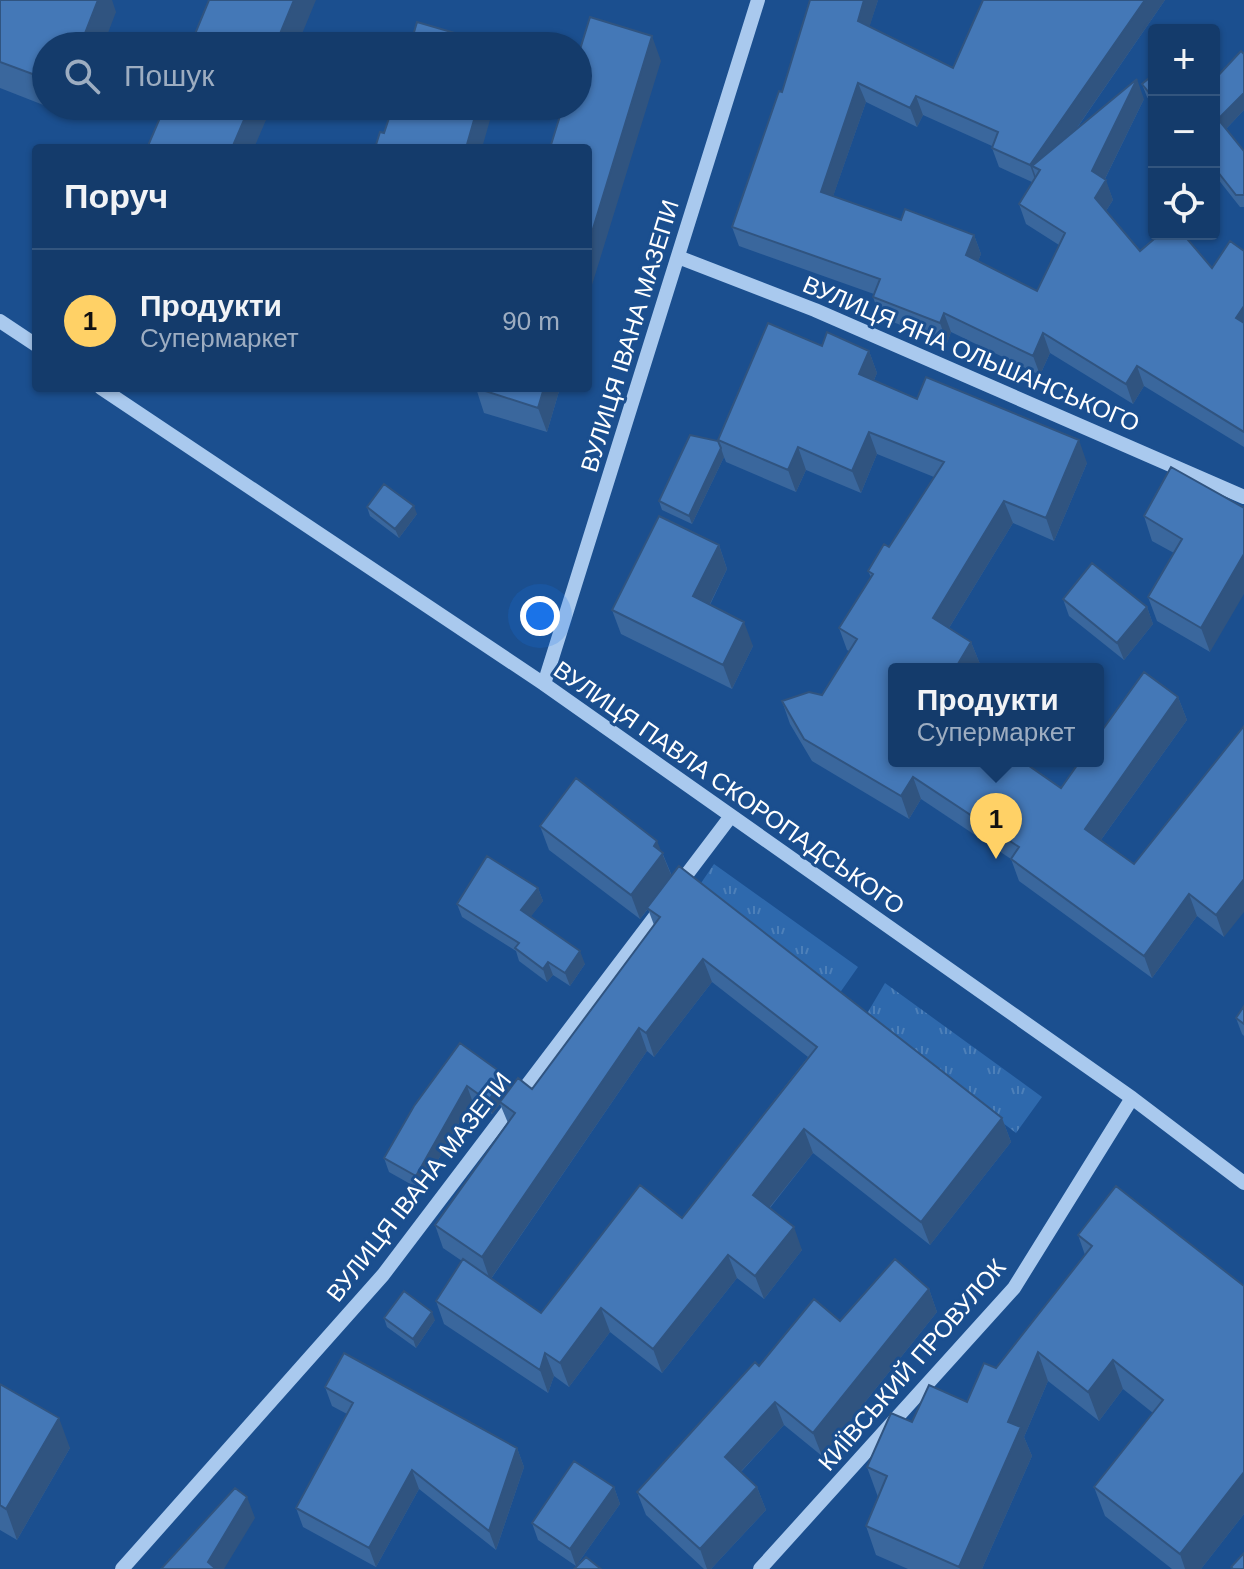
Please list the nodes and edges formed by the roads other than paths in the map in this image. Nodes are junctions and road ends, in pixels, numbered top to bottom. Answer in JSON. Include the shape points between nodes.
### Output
{"nodes":[{"id":1,"x":758,"y":0,"type":"edge"},
{"id":2,"x":678,"y":257,"type":"junction"},
{"id":3,"x":0,"y":321,"type":"edge"},
{"id":4,"x":32,"y":342,"type":"edge"},
{"id":5,"x":107,"y":392,"type":"edge"},
{"id":6,"x":1244,"y":497,"type":"edge"},
{"id":7,"x":544,"y":684,"type":"junction"},
{"id":8,"x":731,"y":816,"type":"junction"},
{"id":9,"x":1132,"y":1098,"type":"junction"},
{"id":10,"x":1244,"y":1183,"type":"edge"},
{"id":11,"x":122,"y":1569,"type":"edge"},
{"id":12,"x":760,"y":1569,"type":"edge"}],
"edges":[{"from":1,"to":2,"type":"street","name":"ВУЛИЦЯ ІВАНА МАЗЕПИ"},
{"from":2,"to":6,"type":"street","name":"ВУЛИЦЯ ЯНА ОЛЬШАНСЬКОГО","via":[[869,333]]},
{"from":2,"to":7,"type":"street","name":"ВУЛИЦЯ ІВАНА МАЗЕПИ"},
{"from":3,"to":4,"type":"street"},
{"from":5,"to":7,"type":"street","name":"ВУЛИЦЯ ПАВЛА СКОРОПАДСЬКОГО"},
{"from":7,"to":8,"type":"street","name":"ВУЛИЦЯ ПАВЛА СКОРОПАДСЬКОГО"},
{"from":8,"to":9,"type":"street","name":"ВУЛИЦЯ ПАВЛА СКОРОПАДСЬКОГО"},
{"from":8,"to":11,"type":"street","name":"ВУЛИЦЯ ІВАНА МАЗЕПИ","via":[[383,1275]]},
{"from":9,"to":10,"type":"street","name":"ВУЛИЦЯ ПАВЛА СКОРОПАДСЬКОГО"},
{"from":9,"to":12,"type":"street","name":"КИЇВСЬКИЙ ПРОВУЛОК","via":[[1014,1288]]}]}
